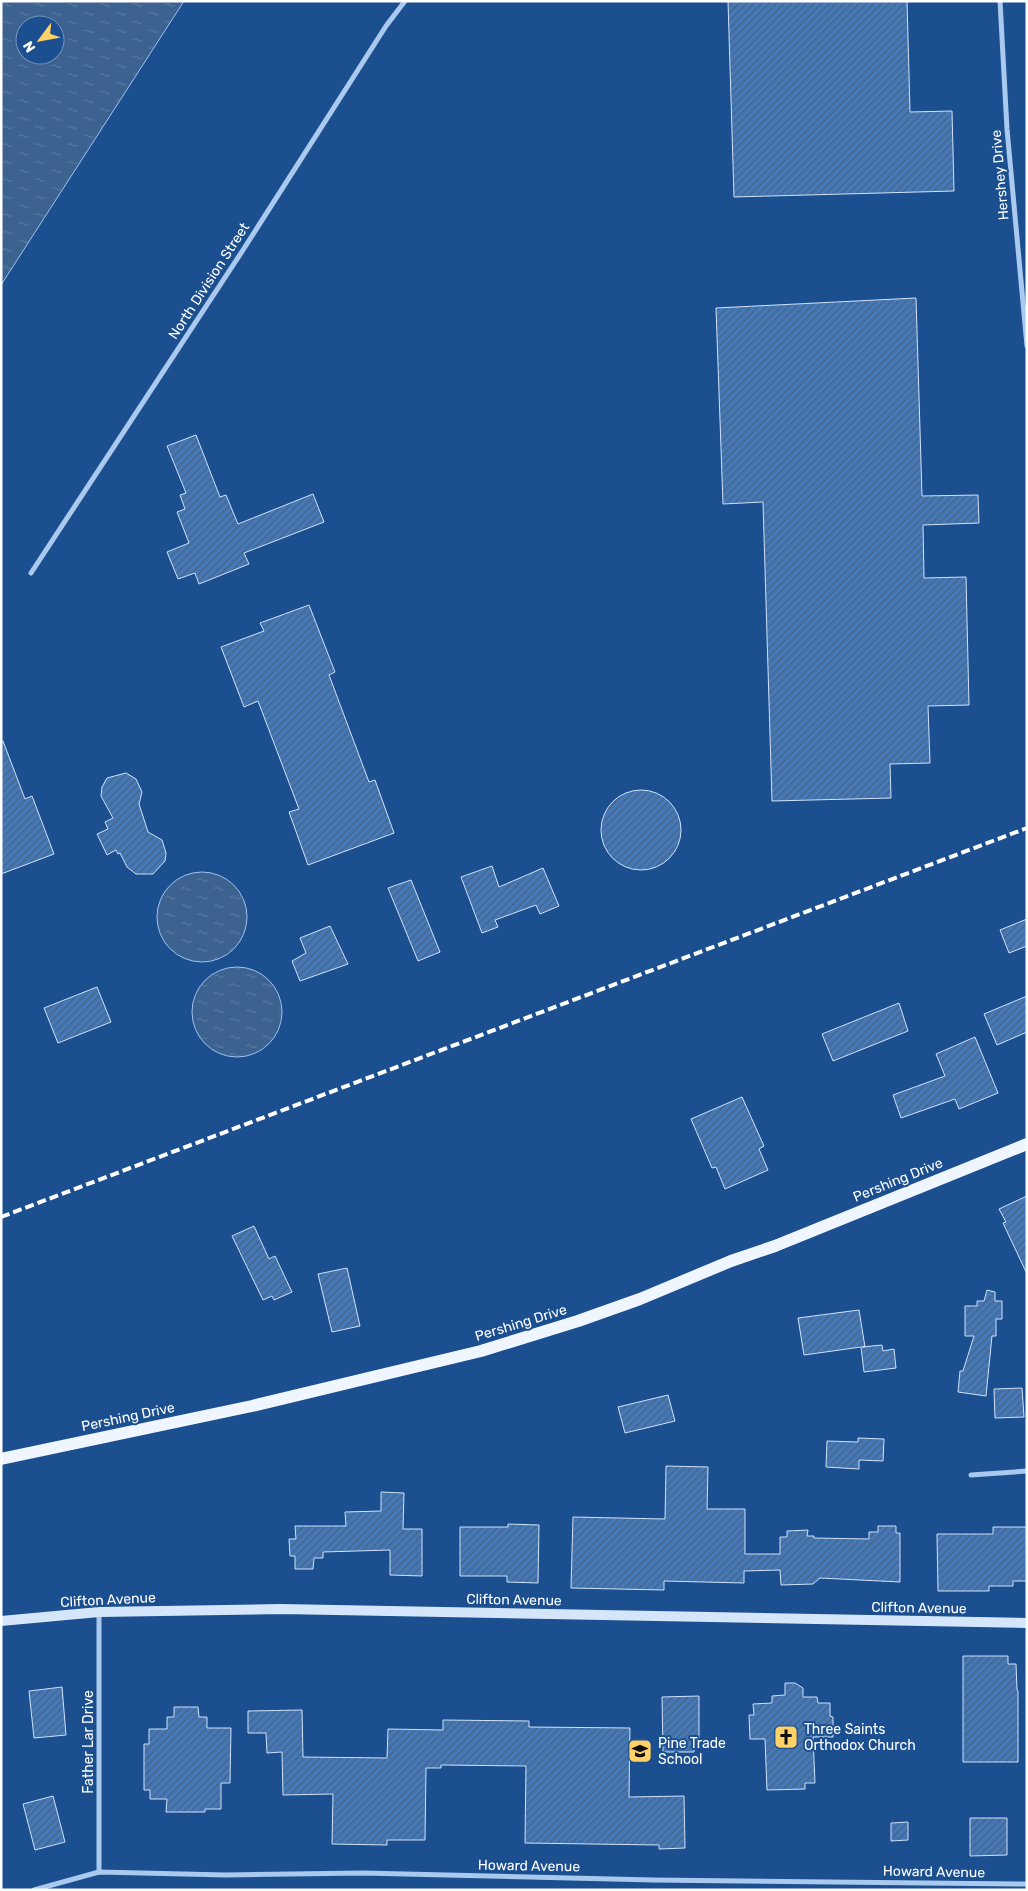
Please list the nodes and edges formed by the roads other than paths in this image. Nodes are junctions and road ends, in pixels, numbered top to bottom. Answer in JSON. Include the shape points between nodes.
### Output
{"nodes":[{"id":1,"x":405,"y":1,"type":"edge"},
{"id":2,"x":1000,"y":1,"type":"edge"},
{"id":3,"x":1027,"y":346,"type":"edge"},
{"id":4,"x":31,"y":573,"type":"dead end"},
{"id":5,"x":1027,"y":1144,"type":"edge"},
{"id":6,"x":1,"y":1459,"type":"edge"},
{"id":7,"x":1027,"y":1471,"type":"edge"},
{"id":8,"x":971,"y":1475,"type":"dead end"},
{"id":9,"x":99,"y":1612,"type":"junction"},
{"id":10,"x":1,"y":1621,"type":"edge"},
{"id":11,"x":1027,"y":1624,"type":"edge"},
{"id":12,"x":99,"y":1872,"type":"junction"},
{"id":13,"x":1027,"y":1884,"type":"edge"},
{"id":14,"x":986,"y":1887,"type":"edge"},
{"id":15,"x":34,"y":1890,"type":"edge"}],
"edges":[{"from":1,"to":4,"type":"street","name":"North Division Street"},
{"from":2,"to":3,"type":"street","name":"Hershey Drive","via":[[1006,129]]},
{"from":5,"to":6,"type":"main road","name":"Pershing Drive","via":[[640,1298],[506,1344],[252,1406]]},
{"from":7,"to":8,"type":"street"},
{"from":9,"to":10,"type":"main road","name":"Clifton Avenue"},
{"from":9,"to":11,"type":"main road","name":"Clifton Avenue","via":[[281,1609]]},
{"from":9,"to":12,"type":"street","name":"Father Lar Drive"},
{"from":12,"to":14,"type":"street","name":"Howard Avenue","via":[[382,1874]]},
{"from":12,"to":15,"type":"street","name":"Howard Avenue"},
{"from":13,"to":14,"type":"street","name":"Howard Avenue"}]}
